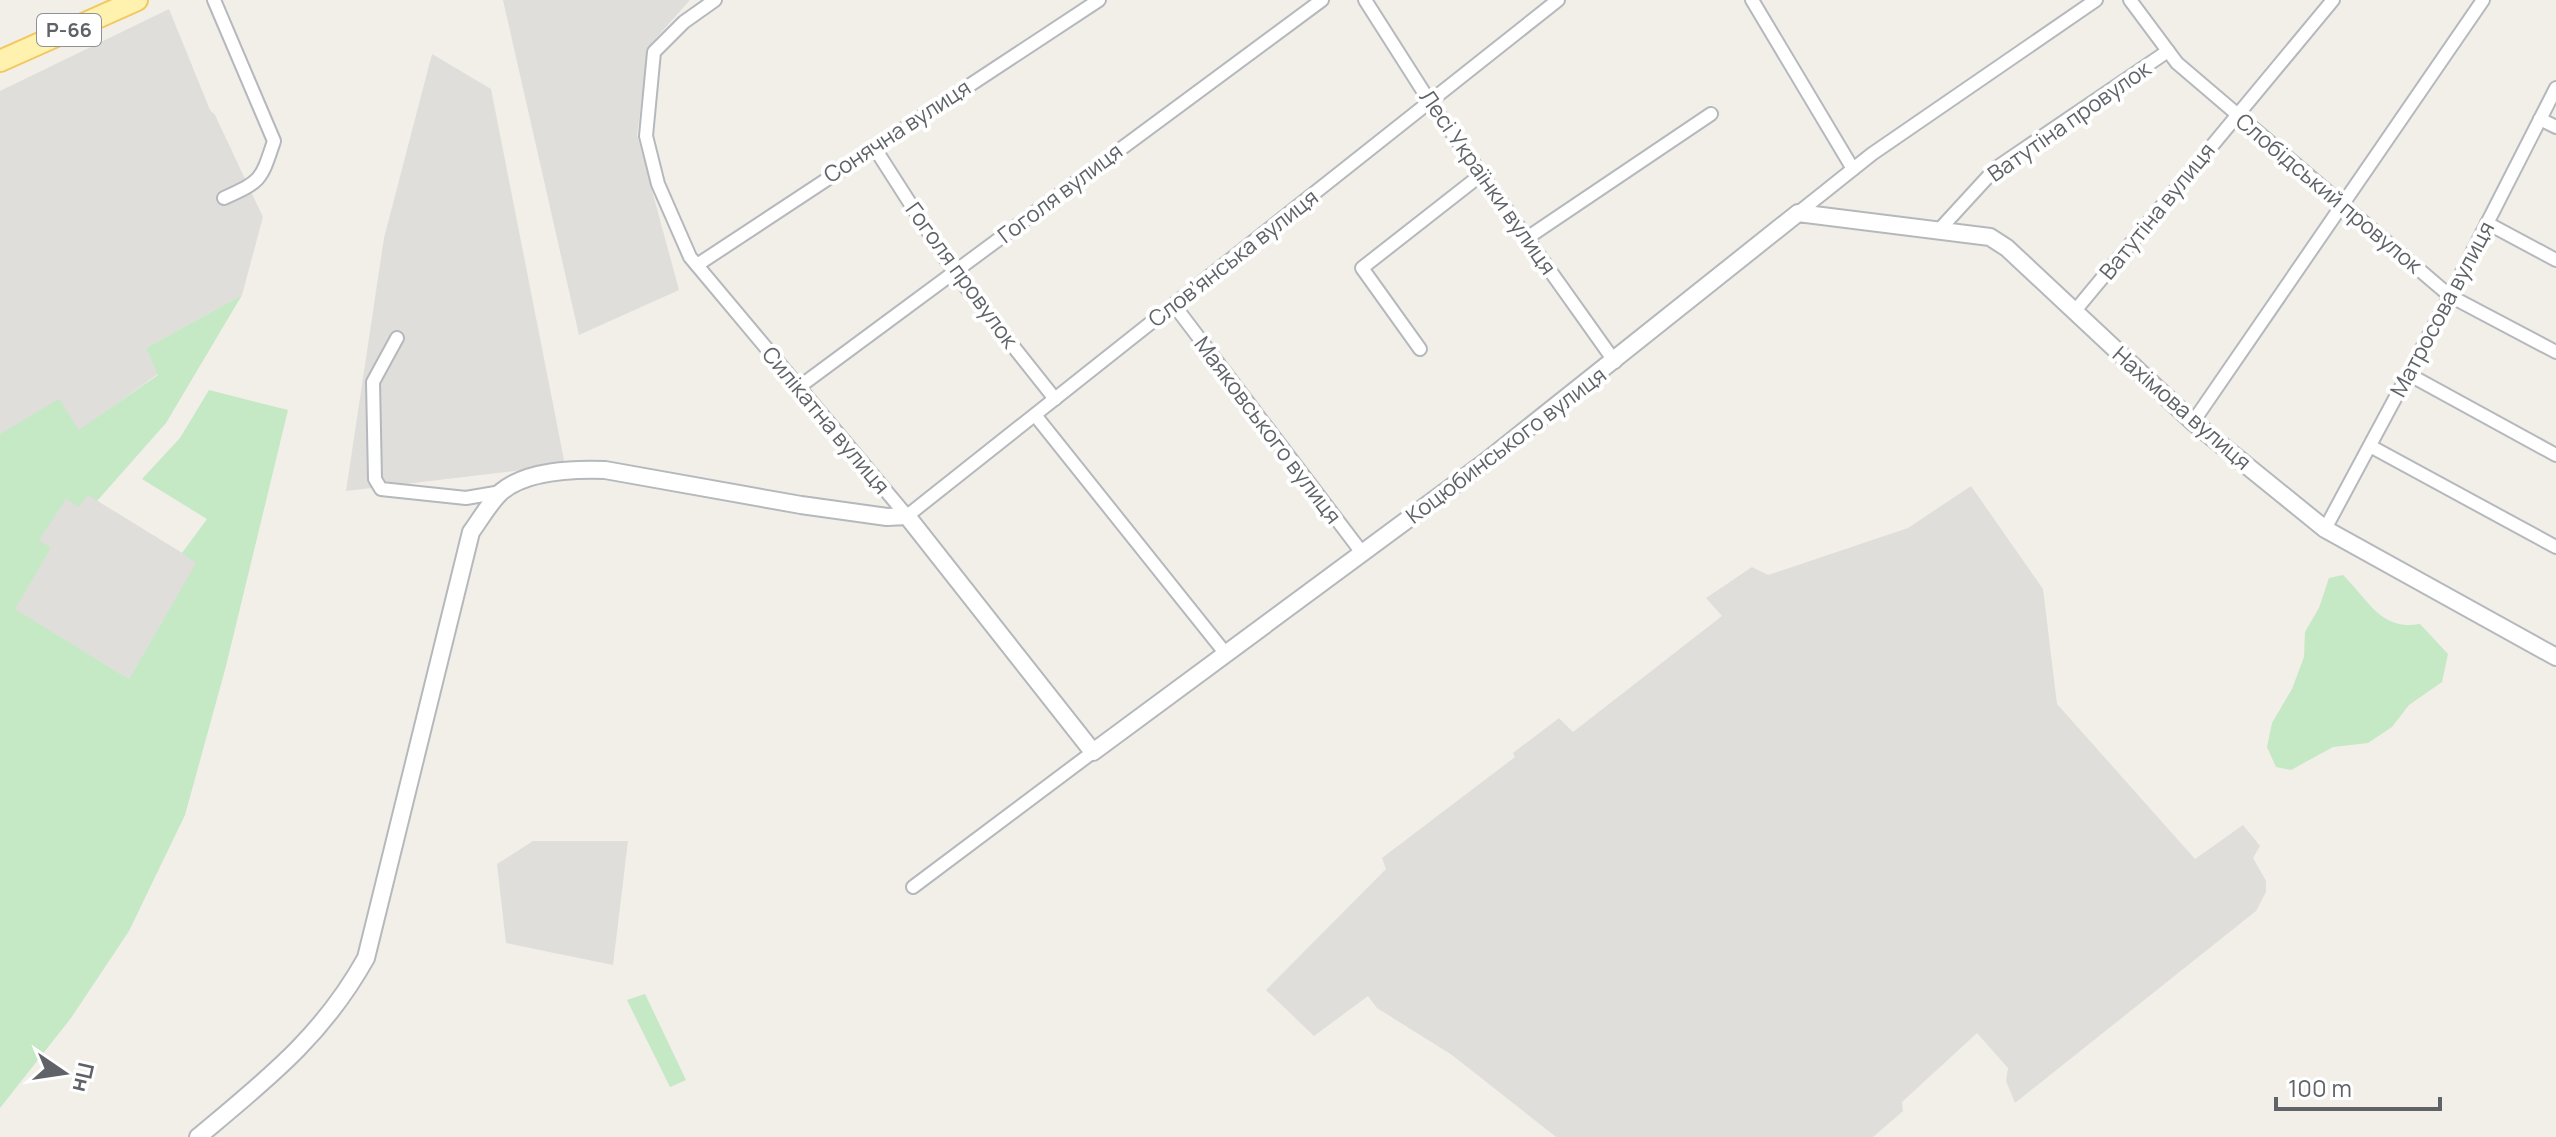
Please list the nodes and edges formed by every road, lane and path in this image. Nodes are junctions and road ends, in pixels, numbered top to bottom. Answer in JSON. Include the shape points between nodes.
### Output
{"nodes":[{"id":1,"x":137,"y":0,"type":"edge"},
{"id":2,"x":214,"y":0,"type":"edge"},
{"id":3,"x":715,"y":0,"type":"edge"},
{"id":4,"x":1099,"y":0,"type":"edge"},
{"id":5,"x":1322,"y":0,"type":"edge"},
{"id":6,"x":1365,"y":0,"type":"edge"},
{"id":7,"x":1558,"y":0,"type":"edge"},
{"id":8,"x":1752,"y":0,"type":"edge"},
{"id":9,"x":2096,"y":0,"type":"edge"},
{"id":10,"x":2130,"y":0,"type":"edge"},
{"id":11,"x":2333,"y":0,"type":"edge"},
{"id":12,"x":2483,"y":0,"type":"edge"},
{"id":13,"x":2168,"y":51,"type":"junction"},
{"id":14,"x":0,"y":61,"type":"edge"},
{"id":15,"x":2556,"y":88,"type":"edge"},
{"id":16,"x":1430,"y":102,"type":"junction"},
{"id":17,"x":1711,"y":114,"type":"dead end"},
{"id":18,"x":2235,"y":115,"type":"junction"},
{"id":19,"x":2540,"y":119,"type":"junction"},
{"id":20,"x":2556,"y":127,"type":"edge"},
{"id":21,"x":874,"y":147,"type":"junction"},
{"id":22,"x":1853,"y":169,"type":"junction"},
{"id":23,"x":1482,"y":174,"type":"junction"},
{"id":24,"x":224,"y":198,"type":"dead end"},
{"id":25,"x":2343,"y":204,"type":"junction"},
{"id":26,"x":1798,"y":213,"type":"junction"},
{"id":27,"x":2487,"y":223,"type":"junction"},
{"id":28,"x":1940,"y":229,"type":"junction"},
{"id":29,"x":1527,"y":238,"type":"junction"},
{"id":30,"x":2556,"y":260,"type":"edge"},
{"id":31,"x":697,"y":265,"type":"junction"},
{"id":32,"x":954,"y":272,"type":"junction"},
{"id":33,"x":2450,"y":296,"type":"junction"},
{"id":34,"x":1174,"y":305,"type":"junction"},
{"id":35,"x":2074,"y":312,"type":"junction"},
{"id":36,"x":397,"y":338,"type":"dead end"},
{"id":37,"x":1420,"y":349,"type":"dead end"},
{"id":38,"x":2556,"y":352,"type":"edge"},
{"id":39,"x":1615,"y":362,"type":"junction"},
{"id":40,"x":2408,"y":374,"type":"junction"},
{"id":41,"x":799,"y":387,"type":"junction"},
{"id":42,"x":1055,"y":399,"type":"junction"},
{"id":43,"x":1035,"y":415,"type":"junction"},
{"id":44,"x":2193,"y":422,"type":"junction"},
{"id":45,"x":2370,"y":446,"type":"junction"},
{"id":46,"x":2556,"y":455,"type":"edge"},
{"id":47,"x":501,"y":492,"type":"junction"},
{"id":48,"x":907,"y":516,"type":"junction"},
{"id":49,"x":2325,"y":529,"type":"junction"},
{"id":50,"x":2556,"y":547,"type":"edge"},
{"id":51,"x":1363,"y":554,"type":"junction"},
{"id":52,"x":1226,"y":654,"type":"junction"},
{"id":53,"x":2556,"y":657,"type":"edge"},
{"id":54,"x":1093,"y":752,"type":"junction"},
{"id":55,"x":913,"y":887,"type":"dead end"},
{"id":56,"x":198,"y":1137,"type":"edge"}],
"edges":[{"from":1,"to":14,"type":"main road","number":"Р-66"},
{"from":2,"to":24,"type":"street","via":[[274,141],[254,185]]},
{"from":3,"to":31,"type":"street","name":"Силікатна вулиця","via":[[654,52],[646,136],[658,184]]},
{"from":4,"to":21,"type":"street","name":"Сонячна вулиця"},
{"from":5,"to":32,"type":"street","name":"Гоголя вулиця"},
{"from":6,"to":16,"type":"street","name":"Лесі Українки вулиця"},
{"from":7,"to":16,"type":"street","name":"Слов’янська вулиця"},
{"from":8,"to":22,"type":"street"},
{"from":9,"to":22,"type":"street","name":"Коцюбинського вулиця"},
{"from":10,"to":13,"type":"street","name":"Слобідський провулок"},
{"from":11,"to":18,"type":"street","name":"Ватутіна вулиця"},
{"from":12,"to":25,"type":"street"},
{"from":13,"to":18,"type":"street","name":"Слобідський провулок"},
{"from":13,"to":28,"type":"street","name":"Ватутіна провулок","via":[[1996,168]]},
{"from":15,"to":19,"type":"street","name":"Матросова вулиця"},
{"from":16,"to":23,"type":"street","name":"Лесі Українки вулиця"},
{"from":16,"to":34,"type":"street","name":"Слов’янська вулиця"},
{"from":17,"to":29,"type":"street"},
{"from":18,"to":25,"type":"street","name":"Слобідський провулок"},
{"from":18,"to":35,"type":"street","name":"Ватутіна вулиця"},
{"from":19,"to":20,"type":"street"},
{"from":19,"to":27,"type":"street","name":"Матросова вулиця"},
{"from":21,"to":31,"type":"street","name":"Сонячна вулиця"},
{"from":21,"to":32,"type":"street","name":"Гоголя провулок"},
{"from":22,"to":26,"type":"street","name":"Коцюбинського вулиця"},
{"from":23,"to":29,"type":"street","name":"Лесі Українки вулиця"},
{"from":23,"to":37,"type":"street","via":[[1362,268]]},
{"from":25,"to":33,"type":"street","name":"Слобідський провулок"},
{"from":25,"to":44,"type":"street"},
{"from":26,"to":28,"type":"street","name":"Нахімова вулиця"},
{"from":26,"to":39,"type":"street","name":"Коцюбинського вулиця"},
{"from":27,"to":30,"type":"street"},
{"from":27,"to":33,"type":"street","name":"Матросова вулиця"},
{"from":28,"to":35,"type":"street","name":"Нахімова вулиця","via":[[1990,237]]},
{"from":29,"to":39,"type":"street","name":"Лесі Українки вулиця"},
{"from":31,"to":41,"type":"street","name":"Силікатна вулиця"},
{"from":32,"to":41,"type":"street","name":"Гоголя вулиця"},
{"from":32,"to":42,"type":"street","name":"Гоголя провулок"},
{"from":33,"to":38,"type":"street","name":"Слобідський провулок"},
{"from":33,"to":40,"type":"street","name":"Матросова вулиця"},
{"from":34,"to":42,"type":"street","name":"Слов’янська вулиця"},
{"from":34,"to":51,"type":"street","name":"Маяковського вулиця"},
{"from":35,"to":44,"type":"street","name":"Нахімова вулиця"},
{"from":36,"to":47,"type":"street","via":[[373,382],[375,479],[381,489],[466,498]]},
{"from":39,"to":51,"type":"street","name":"Коцюбинського вулиця"},
{"from":40,"to":45,"type":"street","name":"Матросова вулиця"},
{"from":40,"to":46,"type":"street"},
{"from":41,"to":48,"type":"street","name":"Силікатна вулиця"},
{"from":42,"to":43,"type":"street","name":"Слов’янська вулиця"},
{"from":43,"to":48,"type":"street","name":"Слов’янська вулиця"},
{"from":43,"to":52,"type":"street"},
{"from":44,"to":49,"type":"street","name":"Нахімова вулиця"},
{"from":45,"to":49,"type":"street","name":"Матросова вулиця"},
{"from":45,"to":50,"type":"street"},
{"from":47,"to":48,"type":"street","via":[[525,479],[575,469],[605,470],[801,505]]},
{"from":47,"to":56,"type":"street","via":[[471,532],[366,958],[342,1002],[297,1052]]},
{"from":48,"to":54,"type":"street","name":"Силікатна вулиця"},
{"from":49,"to":53,"type":"street","name":"Нахімова вулиця"},
{"from":51,"to":52,"type":"street","name":"Коцюбинського вулиця"},
{"from":52,"to":54,"type":"street","name":"Коцюбинського вулиця"},
{"from":54,"to":55,"type":"street","name":"Коцюбинського вулиця"}]}
